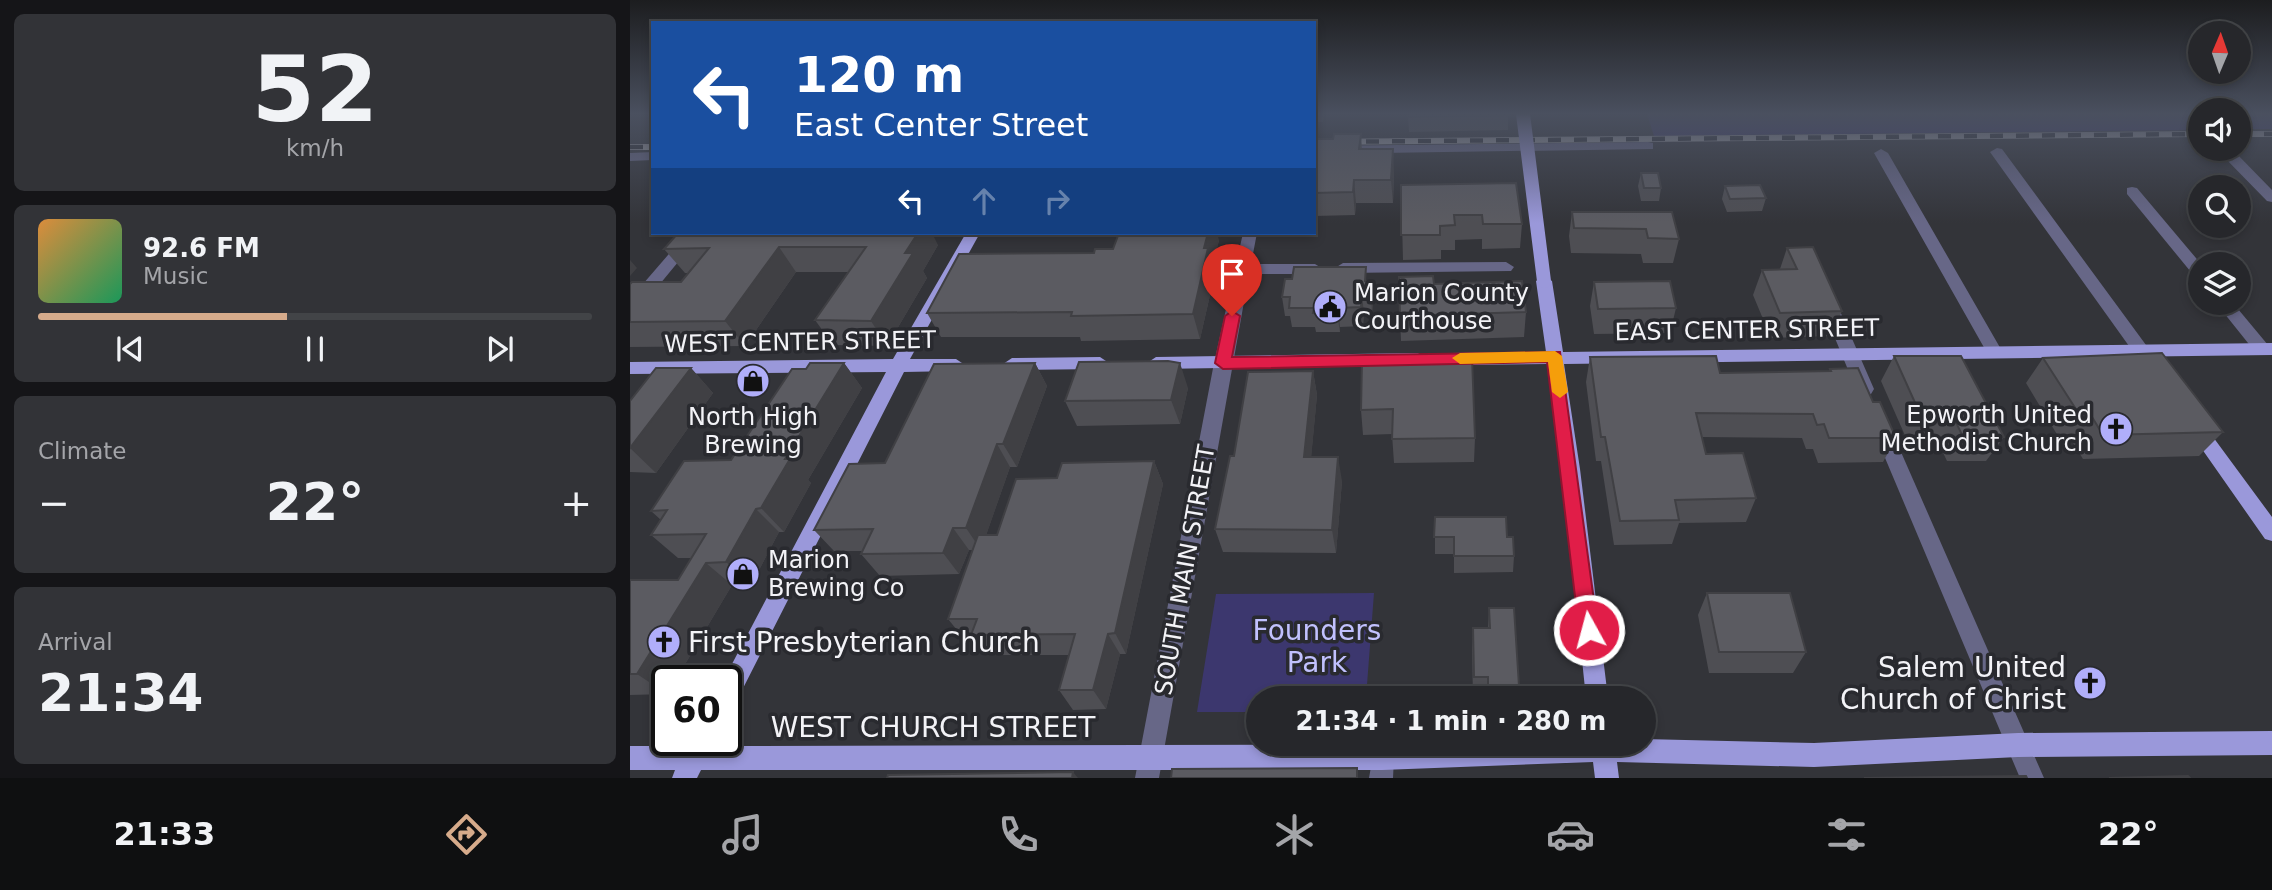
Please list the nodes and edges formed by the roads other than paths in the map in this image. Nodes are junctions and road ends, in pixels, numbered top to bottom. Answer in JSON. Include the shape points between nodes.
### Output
{"nodes":[{"id":1,"x":1528,"y":150,"type":"edge"},
{"id":2,"x":1997,"y":152,"type":"dead end"},
{"id":3,"x":1881,"y":153,"type":"dead end"},
{"id":4,"x":651,"y":156,"type":"edge"},
{"id":5,"x":630,"y":157,"type":"edge"},
{"id":6,"x":2236,"y":161,"type":"edge"},
{"id":7,"x":2132,"y":191,"type":"dead end"},
{"id":8,"x":2272,"y":198,"type":"edge"},
{"id":9,"x":693,"y":235,"type":"edge"},
{"id":10,"x":972,"y":235,"type":"edge"},
{"id":11,"x":1250,"y":235,"type":"edge"},
{"id":12,"x":2188,"y":259,"type":"edge"},
{"id":13,"x":1506,"y":267,"type":"dead end"},
{"id":14,"x":1242,"y":269,"type":"junction"},
{"id":15,"x":1819,"y":282,"type":"edge"},
{"id":16,"x":630,"y":309,"type":"edge"},
{"id":17,"x":2235,"y":315,"type":"edge"},
{"id":18,"x":2140,"y":349,"type":"junction"},
{"id":19,"x":2267,"y":349,"type":"edge"},
{"id":20,"x":1994,"y":351,"type":"junction"},
{"id":21,"x":1850,"y":353,"type":"junction"},
{"id":22,"x":1555,"y":356,"type":"junction"},
{"id":23,"x":1115,"y":363,"type":"edge"},
{"id":24,"x":1142,"y":363,"type":"edge"},
{"id":25,"x":1223,"y":363,"type":"junction"},
{"id":26,"x":898,"y":366,"type":"junction"},
{"id":27,"x":630,"y":368,"type":"edge"},
{"id":28,"x":2155,"y":370,"type":"edge"},
{"id":29,"x":2186,"y":414,"type":"edge"},
{"id":30,"x":2272,"y":533,"type":"edge"},
{"id":31,"x":742,"y":667,"type":"edge"},
{"id":32,"x":1596,"y":686,"type":"edge"},
{"id":33,"x":2272,"y":743,"type":"edge"},
{"id":34,"x":2018,"y":745,"type":"junction"},
{"id":35,"x":1656,"y":749,"type":"edge"},
{"id":36,"x":1508,"y":756,"type":"edge"},
{"id":37,"x":1604,"y":756,"type":"edge"},
{"id":38,"x":630,"y":758,"type":"edge"},
{"id":39,"x":695,"y":758,"type":"edge"},
{"id":40,"x":1149,"y":768,"type":"edge"},
{"id":41,"x":1381,"y":768,"type":"edge"},
{"id":42,"x":1607,"y":778,"type":"edge"},
{"id":43,"x":2032,"y":778,"type":"edge"}],
"edges":[{"from":1,"to":22,"type":"main road","bridge":true},
{"from":2,"to":18,"type":"street"},
{"from":3,"to":20,"type":"street"},
{"from":4,"to":5,"type":"street"},
{"from":6,"to":8,"type":"street"},
{"from":7,"to":12,"type":"street"},
{"from":9,"to":16,"type":"street"},
{"from":10,"to":26,"type":"main road"},
{"from":11,"to":14,"type":"street","name":"SOUTH MAIN STREET"},
{"from":13,"to":14,"type":"street"},
{"from":14,"to":25,"type":"street","name":"SOUTH MAIN STREET"},
{"from":15,"to":21,"type":"street"},
{"from":17,"to":19,"type":"street"},
{"from":18,"to":19,"type":"main road","name":"EAST CENTER STREET"},
{"from":18,"to":20,"type":"main road","name":"EAST CENTER STREET"},
{"from":18,"to":28,"type":"main road"},
{"from":20,"to":21,"type":"main road","name":"EAST CENTER STREET"},
{"from":21,"to":22,"type":"main road","name":"EAST CENTER STREET"},
{"from":21,"to":34,"type":"street"},
{"from":22,"to":25,"type":"main road","name":"EAST CENTER STREET"},
{"from":22,"to":32,"type":"main road"},
{"from":23,"to":26,"type":"main road","name":"WEST CENTER STREET"},
{"from":24,"to":25,"type":"main road"},
{"from":25,"to":40,"type":"street","name":"SOUTH MAIN STREET"},
{"from":26,"to":27,"type":"main road","name":"WEST CENTER STREET"},
{"from":26,"to":31,"type":"main road"},
{"from":29,"to":30,"type":"main road"},
{"from":33,"to":34,"type":"main road","name":"WEST CHURCH STREET"},
{"from":34,"to":35,"type":"main road","name":"WEST CHURCH STREET","via":[[1814,755]]},
{"from":34,"to":43,"type":"street"},
{"from":36,"to":41,"type":"main road","name":"WEST CHURCH STREET"},
{"from":37,"to":42,"type":"main road"},
{"from":38,"to":39,"type":"main road","name":"WEST CHURCH STREET"},
{"from":39,"to":40,"type":"main road","name":"WEST CHURCH STREET"},
{"from":40,"to":41,"type":"main road","name":"WEST CHURCH STREET"}]}
